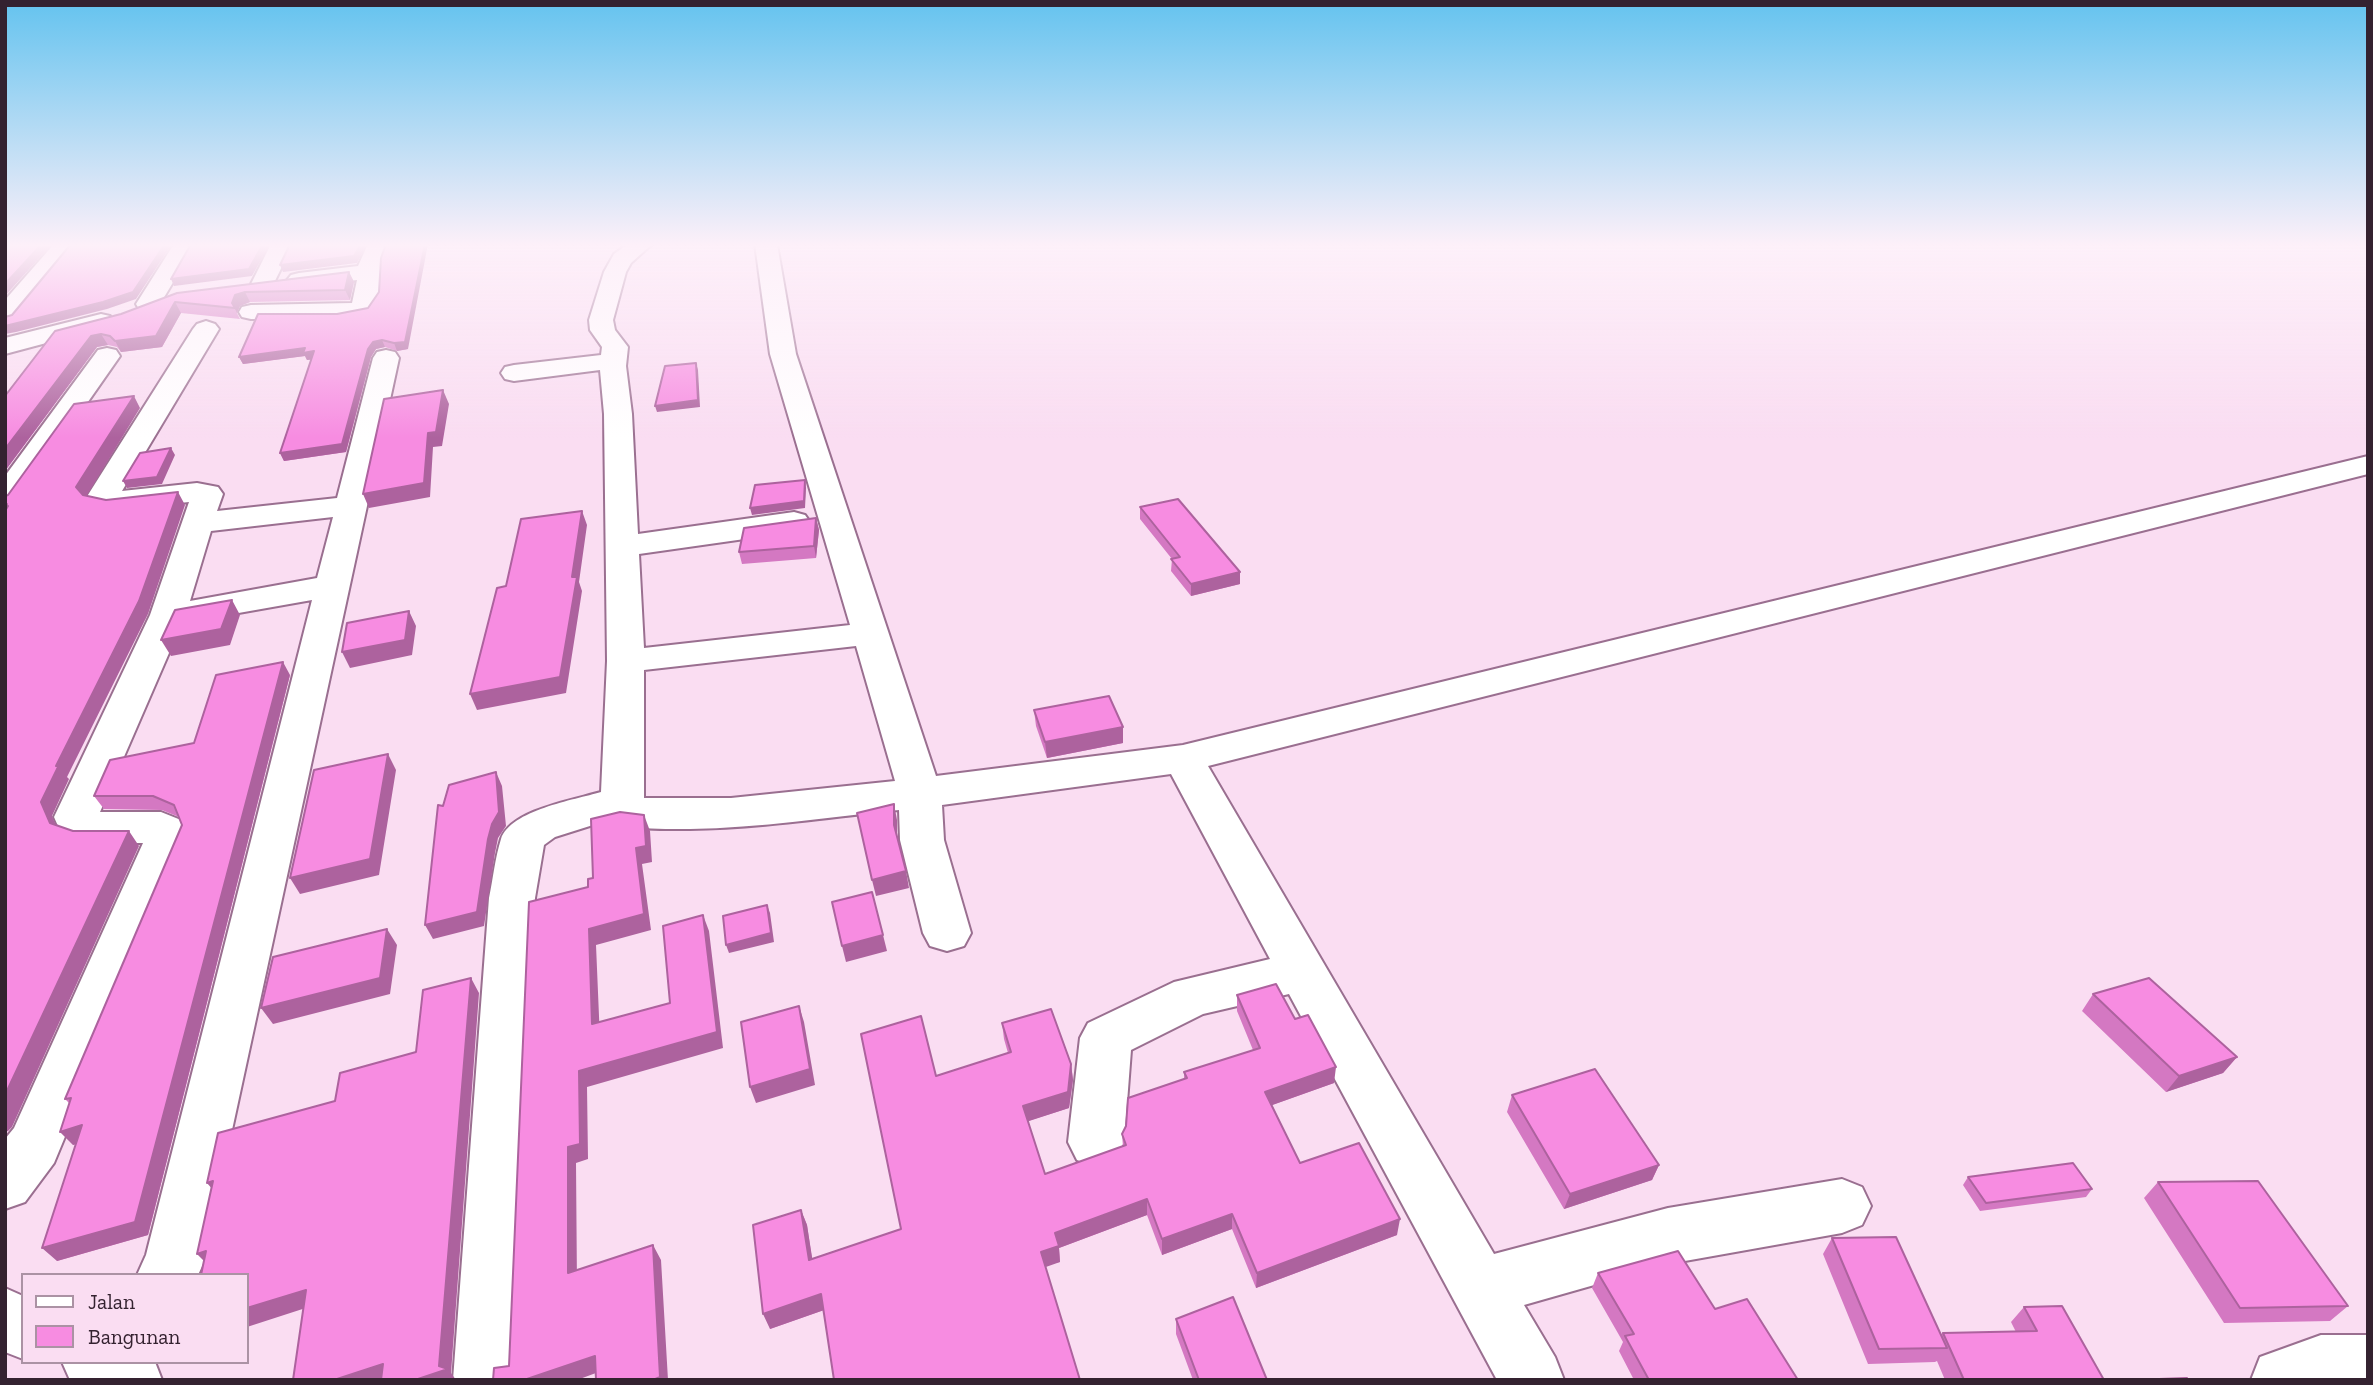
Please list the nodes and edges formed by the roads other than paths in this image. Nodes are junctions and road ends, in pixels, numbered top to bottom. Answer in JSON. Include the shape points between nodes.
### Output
{"nodes":[{"id":1,"x":137,"y":309,"type":"edge"},
{"id":2,"x":360,"y":309,"type":"edge"},
{"id":3,"x":604,"y":309,"type":"edge"},
{"id":4,"x":776,"y":309,"type":"edge"},
{"id":5,"x":251,"y":312,"type":"dead end"},
{"id":6,"x":206,"y":329,"type":"dead end"},
{"id":7,"x":5,"y":346,"type":"edge"},
{"id":8,"x":107,"y":356,"type":"dead end"},
{"id":9,"x":386,"y":359,"type":"dead end"},
{"id":10,"x":613,"y":361,"type":"junction"},
{"id":11,"x":514,"y":373,"type":"dead end"},
{"id":12,"x":2368,"y":465,"type":"edge"},
{"id":13,"x":5,"y":498,"type":"edge"},
{"id":14,"x":349,"y":506,"type":"junction"},
{"id":15,"x":833,"y":516,"type":"junction"},
{"id":16,"x":199,"y":523,"type":"junction"},
{"id":17,"x":622,"y":545,"type":"junction"},
{"id":18,"x":331,"y":586,"type":"junction"},
{"id":19,"x":168,"y":615,"type":"junction"},
{"id":20,"x":870,"y":634,"type":"junction"},
{"id":21,"x":626,"y":661,"type":"junction"},
{"id":22,"x":1183,"y":759,"type":"junction"},
{"id":23,"x":920,"y":793,"type":"junction"},
{"id":24,"x":623,"y":800,"type":"junction"},
{"id":25,"x":947,"y":933,"type":"dead end"},
{"id":26,"x":1303,"y":971,"type":"junction"},
{"id":27,"x":1096,"y":1142,"type":"dead end"},
{"id":28,"x":5,"y":1183,"type":"edge"},
{"id":29,"x":1842,"y":1206,"type":"dead end"},
{"id":30,"x":168,"y":1273,"type":"edge"},
{"id":31,"x":1481,"y":1287,"type":"junction"},
{"id":32,"x":5,"y":1319,"type":"edge"},
{"id":33,"x":21,"y":1327,"type":"edge"},
{"id":34,"x":98,"y":1364,"type":"edge"},
{"id":35,"x":2368,"y":1367,"type":"edge"},
{"id":36,"x":130,"y":1380,"type":"edge"},
{"id":37,"x":485,"y":1380,"type":"edge"},
{"id":38,"x":1532,"y":1380,"type":"edge"},
{"id":39,"x":2283,"y":1380,"type":"edge"}],
"edges":[{"from":1,"to":7,"type":"street"},
{"from":2,"to":5,"type":"street","via":[[340,313]]},
{"from":3,"to":10,"type":"street","via":[[603,330],[615,347]]},
{"from":4,"to":15,"type":"street","via":[[783,354]]},
{"from":6,"to":16,"type":"street","via":[[102,498],[113,501],[204,492]]},
{"from":8,"to":13,"type":"street"},
{"from":9,"to":14,"type":"street"},
{"from":10,"to":11,"type":"street"},
{"from":10,"to":17,"type":"street"},
{"from":12,"to":22,"type":"street"},
{"from":14,"to":16,"type":"street"},
{"from":14,"to":18,"type":"street"},
{"from":15,"to":17,"type":"street"},
{"from":15,"to":20,"type":"street"},
{"from":16,"to":19,"type":"street"},
{"from":17,"to":21,"type":"street"},
{"from":18,"to":19,"type":"street"},
{"from":18,"to":30,"type":"street"},
{"from":19,"to":28,"type":"street","via":[[76,817],[77,824],[85,828],[161,827],[167,838],[34,1145]]},
{"from":20,"to":21,"type":"street"},
{"from":20,"to":23,"type":"street"},
{"from":21,"to":24,"type":"street"},
{"from":22,"to":23,"type":"street"},
{"from":22,"to":26,"type":"street"},
{"from":23,"to":24,"type":"street","via":[[731,813],[630,812]]},
{"from":23,"to":25,"type":"street","via":[[922,840]]},
{"from":24,"to":37,"type":"street","via":[[540,826],[523,838],[512,898]]},
{"from":26,"to":27,"type":"street","via":[[1192,996],[1106,1038]]},
{"from":26,"to":31,"type":"street"},
{"from":29,"to":31,"type":"street","via":[[1668,1236]]},
{"from":31,"to":38,"type":"street"},
{"from":32,"to":33,"type":"street"},
{"from":34,"to":36,"type":"street"},
{"from":35,"to":39,"type":"street","via":[[2321,1367]]}]}
